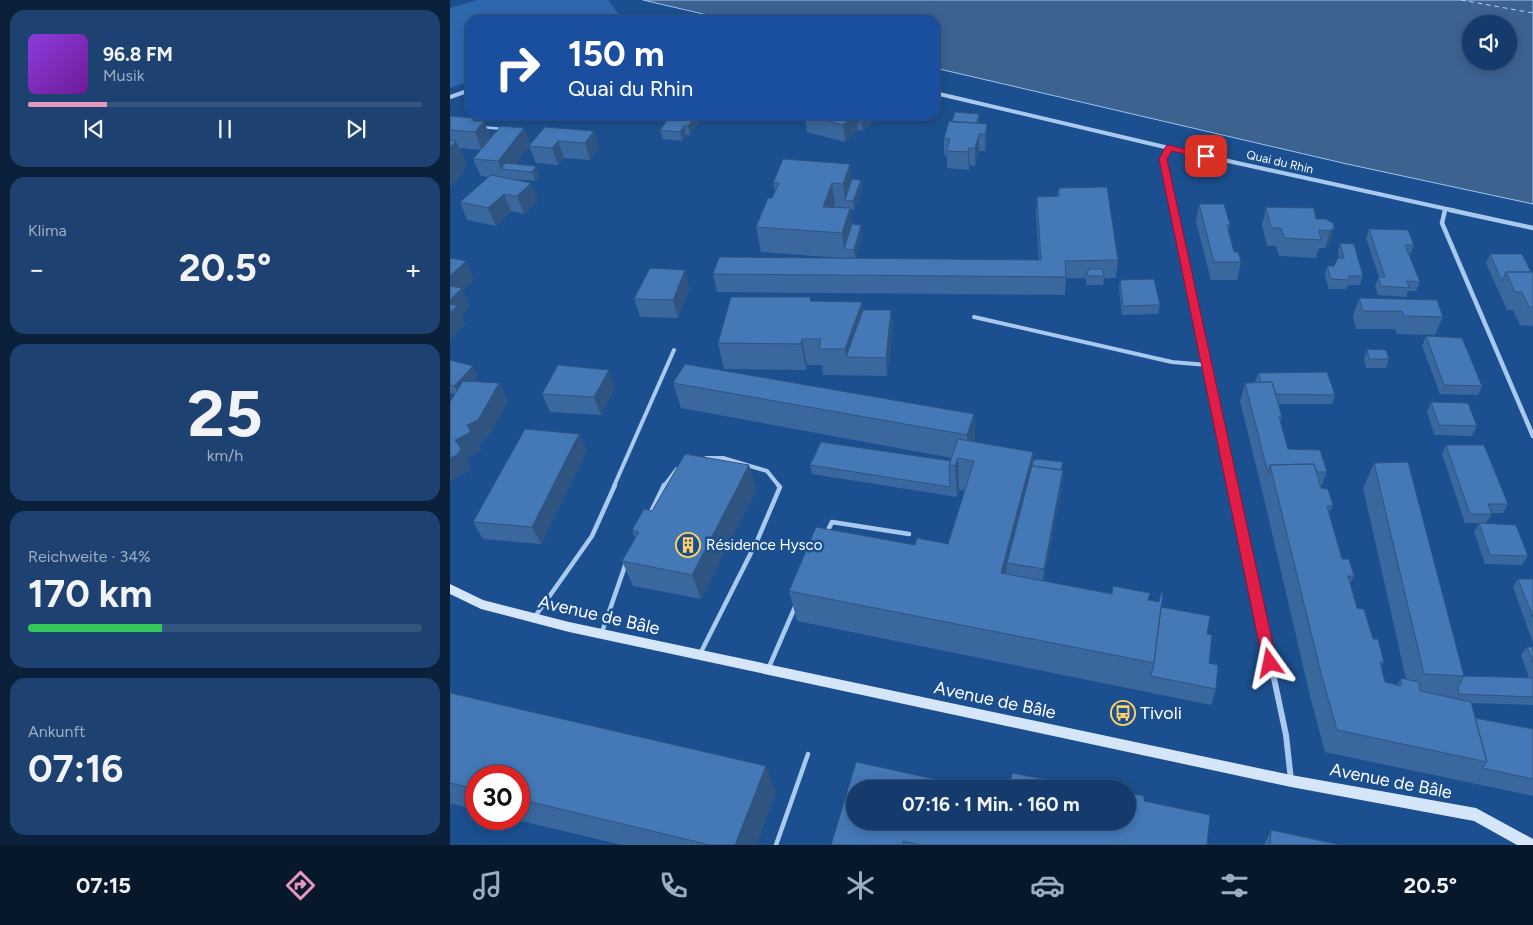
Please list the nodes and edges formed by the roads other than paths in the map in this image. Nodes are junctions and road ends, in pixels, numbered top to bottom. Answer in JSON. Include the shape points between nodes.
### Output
{"nodes":[{"id":1,"x":465,"y":92,"type":"edge"},
{"id":2,"x":940,"y":94,"type":"edge"},
{"id":3,"x":450,"y":96,"type":"edge"},
{"id":4,"x":476,"y":127,"type":"edge"},
{"id":5,"x":512,"y":129,"type":"edge"},
{"id":6,"x":1169,"y":148,"type":"junction"},
{"id":7,"x":1444,"y":209,"type":"junction"},
{"id":8,"x":1533,"y":228,"type":"edge"},
{"id":9,"x":974,"y":317,"type":"dead end"},
{"id":10,"x":674,"y":350,"type":"dead end"},
{"id":11,"x":1207,"y":365,"type":"junction"},
{"id":12,"x":1533,"y":436,"type":"edge"},
{"id":13,"x":704,"y":458,"type":"edge"},
{"id":14,"x":681,"y":464,"type":"edge"},
{"id":15,"x":648,"y":517,"type":"edge"},
{"id":16,"x":910,"y":534,"type":"dead end"},
{"id":17,"x":824,"y":539,"type":"edge"},
{"id":18,"x":628,"y":559,"type":"edge"},
{"id":19,"x":450,"y":589,"type":"edge"},
{"id":20,"x":798,"y":600,"type":"edge"},
{"id":21,"x":534,"y":618,"type":"junction"},
{"id":22,"x":601,"y":634,"type":"junction"},
{"id":23,"x":699,"y":655,"type":"junction"},
{"id":24,"x":768,"y":669,"type":"junction"},
{"id":25,"x":808,"y":754,"type":"dead end"},
{"id":26,"x":1292,"y":780,"type":"junction"},
{"id":27,"x":776,"y":845,"type":"edge"},
{"id":28,"x":1531,"y":845,"type":"edge"}],
"edges":[{"from":1,"to":3,"type":"street"},
{"from":2,"to":6,"type":"street","name":"Quai du Rhin"},
{"from":4,"to":5,"type":"lane"},
{"from":6,"to":7,"type":"street","name":"Quai du Rhin"},
{"from":6,"to":11,"type":"street","via":[[1163,159]]},
{"from":7,"to":8,"type":"street","name":"Quai du Rhin"},
{"from":7,"to":12,"type":"street","via":[[1442,224]]},
{"from":9,"to":11,"type":"lane","via":[[1172,362]]},
{"from":10,"to":21,"type":"lane","via":[[592,536]]},
{"from":11,"to":26,"type":"street","via":[[1286,735]]},
{"from":13,"to":23,"type":"lane","via":[[723,458],[767,471],[780,487]]},
{"from":14,"to":15,"type":"lane","via":[[665,484]]},
{"from":16,"to":17,"type":"lane","via":[[832,522]]},
{"from":18,"to":22,"type":"lane"},
{"from":19,"to":21,"type":"street","name":"Avenue de Bâle","via":[[481,604]]},
{"from":20,"to":24,"type":"lane"},
{"from":21,"to":22,"type":"street","name":"Avenue de Bâle"},
{"from":22,"to":23,"type":"street","name":"Avenue de Bâle"},
{"from":23,"to":24,"type":"street","name":"Avenue de Bâle"},
{"from":24,"to":26,"type":"street","name":"Avenue de Bâle"},
{"from":25,"to":27,"type":"lane"},
{"from":26,"to":28,"type":"street","name":"Avenue de Bâle","via":[[1476,815]]}]}
